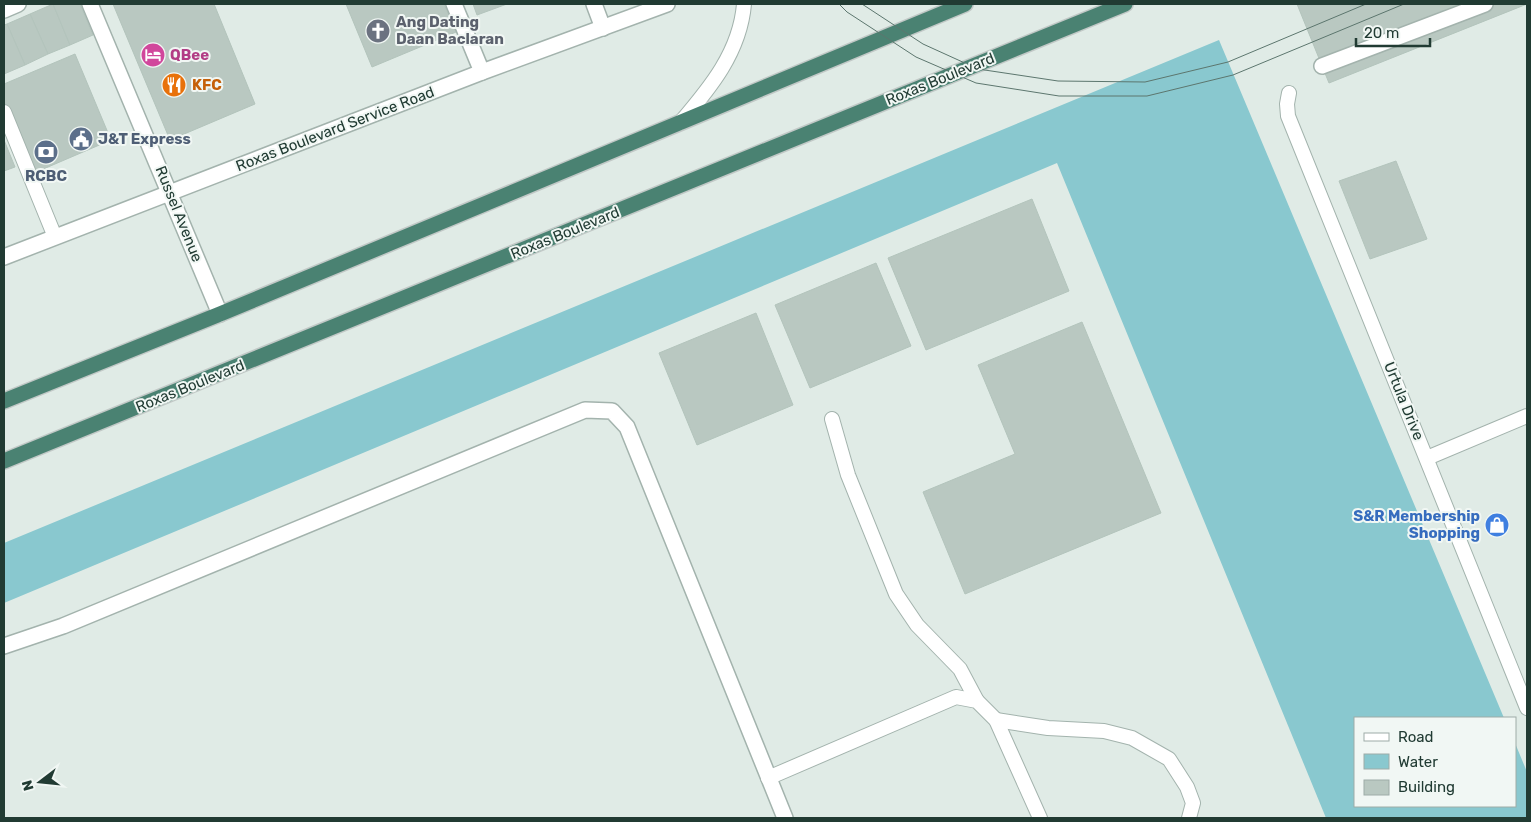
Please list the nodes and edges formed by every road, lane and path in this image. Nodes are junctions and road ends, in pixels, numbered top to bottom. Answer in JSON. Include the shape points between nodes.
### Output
{"nodes":[{"id":1,"x":18,"y":4,"type":"edge"},
{"id":2,"x":90,"y":4,"type":"edge"},
{"id":3,"x":454,"y":4,"type":"edge"},
{"id":4,"x":594,"y":4,"type":"edge"},
{"id":5,"x":667,"y":4,"type":"edge"},
{"id":6,"x":744,"y":4,"type":"edge"},
{"id":7,"x":965,"y":4,"type":"edge"},
{"id":8,"x":1126,"y":4,"type":"edge"},
{"id":9,"x":1484,"y":4,"type":"edge"},
{"id":10,"x":4,"y":10,"type":"edge"},
{"id":11,"x":603,"y":28,"type":"junction"},
{"id":12,"x":1322,"y":66,"type":"dead end"},
{"id":13,"x":482,"y":72,"type":"junction"},
{"id":14,"x":1289,"y":93,"type":"dead end"},
{"id":15,"x":4,"y":112,"type":"edge"},
{"id":16,"x":680,"y":123,"type":"junction"},
{"id":17,"x":171,"y":192,"type":"junction"},
{"id":18,"x":55,"y":237,"type":"junction"},
{"id":19,"x":4,"y":257,"type":"edge"},
{"id":20,"x":220,"y":314,"type":"junction"},
{"id":21,"x":4,"y":401,"type":"edge"},
{"id":22,"x":1527,"y":416,"type":"edge"},
{"id":23,"x":832,"y":419,"type":"dead end"},
{"id":24,"x":1427,"y":458,"type":"junction"},
{"id":25,"x":4,"y":462,"type":"edge"},
{"id":26,"x":4,"y":646,"type":"edge"},
{"id":27,"x":1523,"y":686,"type":"edge"},
{"id":28,"x":977,"y":700,"type":"junction"},
{"id":29,"x":1527,"y":708,"type":"edge"},
{"id":30,"x":996,"y":720,"type":"junction"},
{"id":31,"x":768,"y":778,"type":"junction"},
{"id":32,"x":785,"y":818,"type":"edge"},
{"id":33,"x":1040,"y":818,"type":"edge"},
{"id":34,"x":1189,"y":818,"type":"edge"}],
"edges":[{"from":1,"to":10,"type":"street"},
{"from":2,"to":17,"type":"street","name":"Russel Avenue"},
{"from":3,"to":13,"type":"street"},
{"from":4,"to":11,"type":"street"},
{"from":5,"to":11,"type":"street","name":"Roxas Boulevard Service Road"},
{"from":6,"to":16,"type":"lane","via":[[731,54],[710,88]]},
{"from":7,"to":16,"type":"highway"},
{"from":8,"to":25,"type":"highway","name":"Roxas Boulevard"},
{"from":9,"to":12,"type":"street"},
{"from":11,"to":13,"type":"street","name":"Roxas Boulevard Service Road"},
{"from":13,"to":17,"type":"street","name":"Roxas Boulevard Service Road"},
{"from":14,"to":24,"type":"lane","name":"Urtula Drive","via":[[1288,116]]},
{"from":15,"to":18,"type":"lane"},
{"from":16,"to":20,"type":"highway"},
{"from":17,"to":18,"type":"street","name":"Roxas Boulevard Service Road"},
{"from":17,"to":20,"type":"street","name":"Russel Avenue"},
{"from":18,"to":19,"type":"street","name":"Roxas Boulevard Service Road"},
{"from":20,"to":21,"type":"highway"},
{"from":22,"to":24,"type":"lane"},
{"from":23,"to":28,"type":"lane","via":[[848,475],[896,594],[917,625],[960,669]]},
{"from":24,"to":27,"type":"lane","name":"Urtula Drive"},
{"from":26,"to":31,"type":"street","via":[[72,622],[585,410],[612,411],[627,427]]},
{"from":27,"to":29,"type":"lane","name":"Urtula Drive"},
{"from":28,"to":30,"type":"lane"},
{"from":28,"to":31,"type":"lane","via":[[956,697]]},
{"from":30,"to":33,"type":"lane"},
{"from":30,"to":34,"type":"lane","via":[[1048,728],[1104,731],[1132,738],[1169,759],[1193,803]]},
{"from":31,"to":32,"type":"street"}]}
